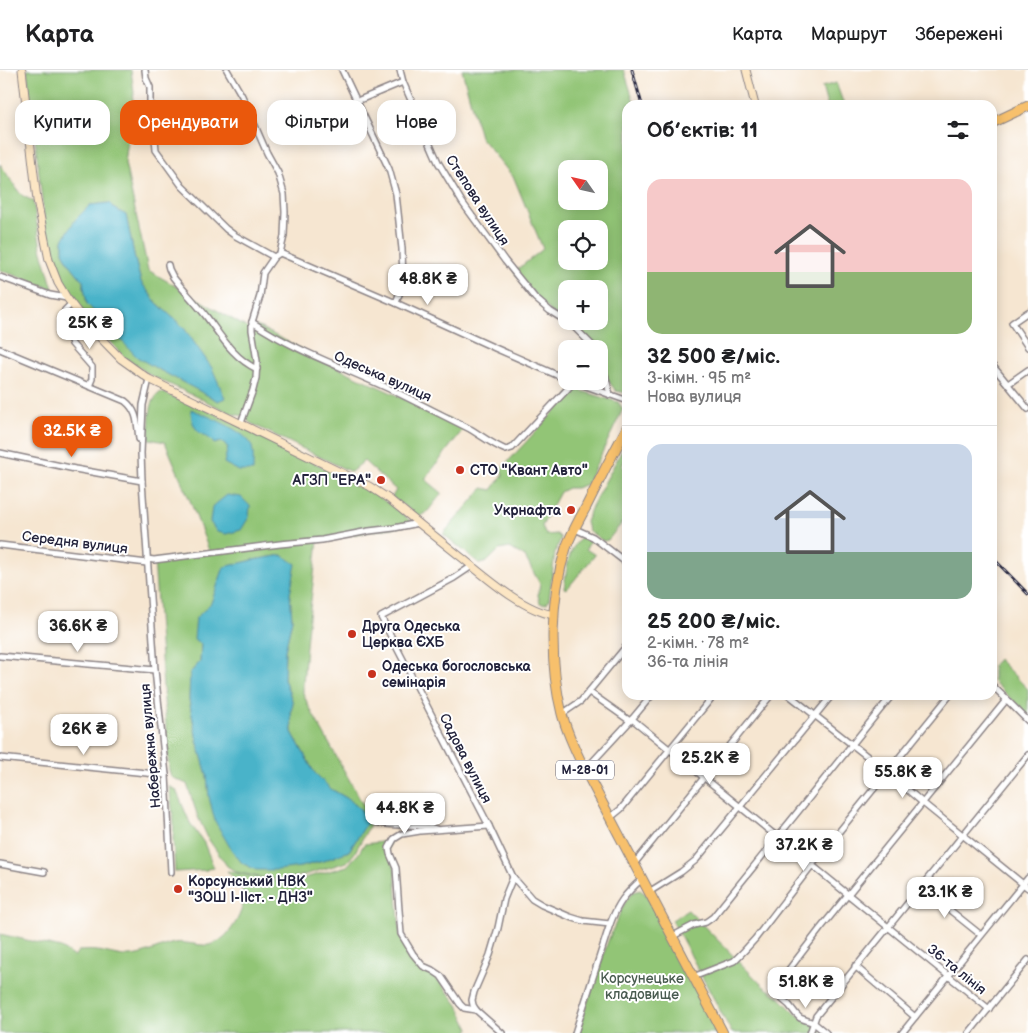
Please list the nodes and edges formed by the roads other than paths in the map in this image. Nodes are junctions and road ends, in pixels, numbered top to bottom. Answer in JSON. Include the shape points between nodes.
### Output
{"nodes":[{"id":1,"x":22,"y":70,"type":"edge"},
{"id":2,"x":145,"y":70,"type":"edge"},
{"id":3,"x":227,"y":70,"type":"edge"},
{"id":4,"x":342,"y":70,"type":"edge"},
{"id":5,"x":400,"y":70,"type":"edge"},
{"id":6,"x":746,"y":70,"type":"edge"},
{"id":7,"x":403,"y":82,"type":"junction"},
{"id":8,"x":357,"y":100,"type":"edge"},
{"id":9,"x":359,"y":100,"type":"edge"},
{"id":10,"x":754,"y":100,"type":"edge"},
{"id":11,"x":1028,"y":106,"type":"edge"},
{"id":12,"x":997,"y":121,"type":"edge"},
{"id":13,"x":367,"y":122,"type":"edge"},
{"id":14,"x":280,"y":253,"type":"junction"},
{"id":15,"x":274,"y":257,"type":"junction"},
{"id":16,"x":168,"y":265,"type":"dead end"},
{"id":17,"x":0,"y":277,"type":"edge"},
{"id":18,"x":69,"y":301,"type":"junction"},
{"id":19,"x":396,"y":303,"type":"junction"},
{"id":20,"x":1028,"y":312,"type":"edge"},
{"id":21,"x":558,"y":316,"type":"edge"},
{"id":22,"x":252,"y":322,"type":"junction"},
{"id":23,"x":577,"y":330,"type":"edge"},
{"id":24,"x":587,"y":340,"type":"edge"},
{"id":25,"x":1028,"y":347,"type":"edge"},
{"id":26,"x":0,"y":349,"type":"edge"},
{"id":27,"x":257,"y":369,"type":"junction"},
{"id":28,"x":1028,"y":370,"type":"edge"},
{"id":29,"x":997,"y":372,"type":"edge"},
{"id":30,"x":558,"y":376,"type":"edge"},
{"id":31,"x":149,"y":379,"type":"junction"},
{"id":32,"x":1008,"y":384,"type":"junction"},
{"id":33,"x":89,"y":386,"type":"junction"},
{"id":34,"x":608,"y":389,"type":"edge"},
{"id":35,"x":566,"y":390,"type":"edge"},
{"id":36,"x":598,"y":390,"type":"edge"},
{"id":37,"x":610,"y":395,"type":"junction"},
{"id":38,"x":622,"y":399,"type":"edge"},
{"id":39,"x":1028,"y":410,"type":"edge"},
{"id":40,"x":241,"y":423,"type":"junction"},
{"id":41,"x":622,"y":438,"type":"edge"},
{"id":42,"x":140,"y":453,"type":"junction"},
{"id":43,"x":0,"y":454,"type":"edge"},
{"id":44,"x":142,"y":481,"type":"junction"},
{"id":45,"x":419,"y":523,"type":"junction"},
{"id":46,"x":575,"y":529,"type":"junction"},
{"id":47,"x":0,"y":545,"type":"edge"},
{"id":48,"x":622,"y":559,"type":"edge"},
{"id":49,"x":147,"y":561,"type":"junction"},
{"id":50,"x":472,"y":566,"type":"junction"},
{"id":51,"x":554,"y":615,"type":"junction"},
{"id":52,"x":622,"y":651,"type":"edge"},
{"id":53,"x":0,"y":656,"type":"edge"},
{"id":54,"x":155,"y":670,"type":"junction"},
{"id":55,"x":997,"y":690,"type":"edge"},
{"id":56,"x":589,"y":692,"type":"junction"},
{"id":57,"x":648,"y":700,"type":"edge"},
{"id":58,"x":710,"y":700,"type":"edge"},
{"id":59,"x":766,"y":700,"type":"edge"},
{"id":60,"x":795,"y":700,"type":"edge"},
{"id":61,"x":828,"y":700,"type":"edge"},
{"id":62,"x":888,"y":700,"type":"edge"},
{"id":63,"x":946,"y":700,"type":"edge"},
{"id":64,"x":1007,"y":700,"type":"junction"},
{"id":65,"x":562,"y":714,"type":"junction"},
{"id":66,"x":815,"y":716,"type":"junction"},
{"id":67,"x":631,"y":720,"type":"junction"},
{"id":68,"x":1028,"y":721,"type":"edge"},
{"id":69,"x":852,"y":744,"type":"junction"},
{"id":70,"x":668,"y":749,"type":"junction"},
{"id":71,"x":1028,"y":754,"type":"edge"},
{"id":72,"x":0,"y":758,"type":"edge"},
{"id":73,"x":585,"y":770,"type":"junction"},
{"id":74,"x":887,"y":772,"type":"junction"},
{"id":75,"x":166,"y":775,"type":"junction"},
{"id":76,"x":703,"y":778,"type":"junction"},
{"id":77,"x":923,"y":803,"type":"junction"},
{"id":78,"x":740,"y":807,"type":"junction"},
{"id":79,"x":610,"y":818,"type":"junction"},
{"id":80,"x":375,"y":822,"type":"dead end"},
{"id":81,"x":489,"y":826,"type":"junction"},
{"id":82,"x":440,"y":830,"type":"junction"},
{"id":83,"x":963,"y":835,"type":"junction"},
{"id":84,"x":776,"y":837,"type":"junction"},
{"id":85,"x":0,"y":864,"type":"edge"},
{"id":86,"x":634,"y":864,"type":"junction"},
{"id":87,"x":812,"y":865,"type":"junction"},
{"id":88,"x":44,"y":872,"type":"dead end"},
{"id":89,"x":170,"y":872,"type":"dead end"},
{"id":90,"x":513,"y":877,"type":"junction"},
{"id":91,"x":1028,"y":878,"type":"edge"},
{"id":92,"x":642,"y":879,"type":"junction"},
{"id":93,"x":1023,"y":884,"type":"junction"},
{"id":94,"x":921,"y":887,"type":"junction"},
{"id":95,"x":1028,"y":888,"type":"edge"},
{"id":96,"x":649,"y":892,"type":"junction"},
{"id":97,"x":848,"y":896,"type":"junction"},
{"id":98,"x":610,"y":924,"type":"junction"},
{"id":99,"x":888,"y":927,"type":"junction"},
{"id":100,"x":981,"y":935,"type":"junction"},
{"id":101,"x":673,"y":936,"type":"junction"},
{"id":102,"x":1028,"y":960,"type":"edge"},
{"id":103,"x":856,"y":966,"type":"junction"},
{"id":104,"x":948,"y":976,"type":"junction"},
{"id":105,"x":693,"y":977,"type":"junction"},
{"id":106,"x":989,"y":1009,"type":"junction"},
{"id":107,"x":476,"y":1010,"type":"junction"},
{"id":108,"x":916,"y":1017,"type":"junction"},
{"id":109,"x":814,"y":1024,"type":"junction"},
{"id":110,"x":502,"y":1033,"type":"edge"},
{"id":111,"x":575,"y":1033,"type":"edge"},
{"id":112,"x":723,"y":1033,"type":"edge"},
{"id":113,"x":810,"y":1033,"type":"edge"},
{"id":114,"x":826,"y":1033,"type":"edge"},
{"id":115,"x":902,"y":1033,"type":"edge"},
{"id":116,"x":969,"y":1033,"type":"edge"}],
"edges":[{"from":1,"to":18,"type":"street","via":[[37,200],[46,247],[58,283]]},
{"from":2,"to":15,"type":"street","via":[[150,86],[156,150],[182,186],[226,229]]},
{"from":3,"to":14,"type":"street","via":[[278,173],[285,212]]},
{"from":4,"to":8,"type":"street"},
{"from":5,"to":7,"type":"street","name":"Степова вулиця"},
{"from":6,"to":10,"type":"street"},
{"from":7,"to":9,"type":"street"},
{"from":7,"to":21,"type":"street","name":"Степова вулиця","via":[[438,162],[462,202],[535,298]]},
{"from":11,"to":12,"type":"highway"},
{"from":13,"to":19,"type":"street","via":[[389,169],[396,194],[403,283]]},
{"from":14,"to":15,"type":"street"},
{"from":14,"to":19,"type":"street"},
{"from":15,"to":22,"type":"street","via":[[263,274]]},
{"from":16,"to":27,"type":"street","via":[[173,277],[225,343],[248,365]]},
{"from":17,"to":18,"type":"street"},
{"from":18,"to":31,"type":"street","via":[[121,359]]},
{"from":18,"to":33,"type":"street","via":[[64,320],[72,344],[92,367]]},
{"from":19,"to":30,"type":"street"},
{"from":20,"to":25,"type":"street","via":[[1012,323]]},
{"from":22,"to":27,"type":"street"},
{"from":22,"to":35,"type":"street","name":"Одеська вулиця","via":[[292,346],[400,394],[506,450],[512,448]]},
{"from":23,"to":24,"type":"street","name":"Степова вулиця"},
{"from":26,"to":33,"type":"street"},
{"from":27,"to":40,"type":"street"},
{"from":28,"to":32,"type":"street"},
{"from":29,"to":32,"type":"street"},
{"from":31,"to":40,"type":"street"},
{"from":31,"to":42,"type":"street","name":"Набережна вулиця","via":[[143,405]]},
{"from":32,"to":39,"type":"street"},
{"from":33,"to":42,"type":"street","via":[[125,401],[133,409]]},
{"from":34,"to":37,"type":"street"},
{"from":36,"to":37,"type":"street"},
{"from":37,"to":38,"type":"street"},
{"from":40,"to":45,"type":"street","via":[[369,486]]},
{"from":41,"to":46,"type":"highway","number":"М-28-01"},
{"from":42,"to":44,"type":"street","name":"Набережна вулиця"},
{"from":43,"to":44,"type":"street"},
{"from":44,"to":49,"type":"street","name":"Набережна вулиця"},
{"from":45,"to":49,"type":"street","name":"Середня вулиця","via":[[322,540]]},
{"from":45,"to":50,"type":"street"},
{"from":46,"to":48,"type":"street","via":[[593,537]]},
{"from":46,"to":51,"type":"highway","number":"М-28-01","via":[[561,566]]},
{"from":47,"to":49,"type":"street","name":"Середня вулиця"},
{"from":49,"to":54,"type":"street","name":"Набережна вулиця"},
{"from":50,"to":51,"type":"street","via":[[522,603]]},
{"from":50,"to":81,"type":"street","name":"Садова вулиця","via":[[381,617]]},
{"from":51,"to":65,"type":"highway","number":"М-28-01","via":[[552,642]]},
{"from":52,"to":56,"type":"street"},
{"from":53,"to":54,"type":"street"},
{"from":54,"to":75,"type":"street","name":"Набережна вулиця"},
{"from":55,"to":64,"type":"street"},
{"from":56,"to":65,"type":"street"},
{"from":56,"to":67,"type":"street","name":"36-та лінія"},
{"from":57,"to":67,"type":"street"},
{"from":58,"to":70,"type":"street"},
{"from":59,"to":76,"type":"street"},
{"from":60,"to":66,"type":"street"},
{"from":61,"to":66,"type":"street"},
{"from":62,"to":69,"type":"street"},
{"from":63,"to":74,"type":"street"},
{"from":64,"to":68,"type":"street"},
{"from":64,"to":77,"type":"street"},
{"from":65,"to":73,"type":"highway","number":"М-28-01"},
{"from":66,"to":69,"type":"street"},
{"from":66,"to":78,"type":"street"},
{"from":67,"to":70,"type":"street","name":"36-та лінія"},
{"from":67,"to":73,"type":"street"},
{"from":69,"to":74,"type":"street"},
{"from":69,"to":84,"type":"street"},
{"from":70,"to":76,"type":"street","name":"36-та лінія"},
{"from":70,"to":79,"type":"street"},
{"from":71,"to":83,"type":"street"},
{"from":72,"to":75,"type":"street"},
{"from":73,"to":79,"type":"highway","number":"М-28-01"},
{"from":74,"to":77,"type":"street"},
{"from":74,"to":87,"type":"street"},
{"from":75,"to":89,"type":"street","name":"Набережна вулиця"},
{"from":76,"to":78,"type":"street","name":"36-та лінія"},
{"from":76,"to":86,"type":"street"},
{"from":77,"to":83,"type":"street"},
{"from":77,"to":97,"type":"street"},
{"from":78,"to":84,"type":"street","name":"36-та лінія"},
{"from":78,"to":96,"type":"street","via":[[689,867]]},
{"from":79,"to":86,"type":"highway","number":"М-28-01"},
{"from":80,"to":82,"type":"street","via":[[428,826]]},
{"from":81,"to":82,"type":"street"},
{"from":81,"to":90,"type":"street","name":"Садова вулиця"},
{"from":82,"to":107,"type":"street","via":[[402,834],[389,848],[396,868],[401,934],[423,966],[441,976],[460,1004]]},
{"from":83,"to":93,"type":"street"},
{"from":83,"to":94,"type":"street"},
{"from":84,"to":87,"type":"street","name":"36-та лінія"},
{"from":84,"to":101,"type":"street","via":[[712,917]]},
{"from":85,"to":88,"type":"street"},
{"from":86,"to":92,"type":"highway","number":"М-28-01"},
{"from":87,"to":97,"type":"street","name":"36-та лінія"},
{"from":87,"to":105,"type":"street","via":[[744,951],[734,960]]},
{"from":90,"to":98,"type":"street","name":"Садова вулиця","via":[[542,905],[583,921]]},
{"from":90,"to":107,"type":"street","via":[[490,955],[474,992],[472,1000]]},
{"from":91,"to":93,"type":"street"},
{"from":92,"to":96,"type":"highway","number":"М-28-01"},
{"from":92,"to":98,"type":"street","via":[[623,897]]},
{"from":93,"to":95,"type":"street"},
{"from":93,"to":100,"type":"street"},
{"from":94,"to":99,"type":"street"},
{"from":94,"to":100,"type":"street"},
{"from":96,"to":101,"type":"highway","number":"М-28-01"},
{"from":97,"to":99,"type":"street","name":"36-та лінія"},
{"from":97,"to":109,"type":"street","via":[[777,985],[778,996],[800,1018]]},
{"from":98,"to":111,"type":"street"},
{"from":99,"to":103,"type":"street"},
{"from":99,"to":104,"type":"street","name":"36-та лінія"},
{"from":100,"to":104,"type":"street"},
{"from":101,"to":105,"type":"highway","number":"М-28-01"},
{"from":102,"to":106,"type":"street"},
{"from":103,"to":108,"type":"street"},
{"from":103,"to":109,"type":"street","via":[[816,1016]]},
{"from":104,"to":106,"type":"street","name":"36-та лінія"},
{"from":104,"to":108,"type":"street"},
{"from":105,"to":112,"type":"highway","number":"М-28-01"},
{"from":106,"to":116,"type":"street"},
{"from":107,"to":110,"type":"street"},
{"from":108,"to":115,"type":"street"},
{"from":109,"to":113,"type":"street"},
{"from":109,"to":114,"type":"street"}]}
